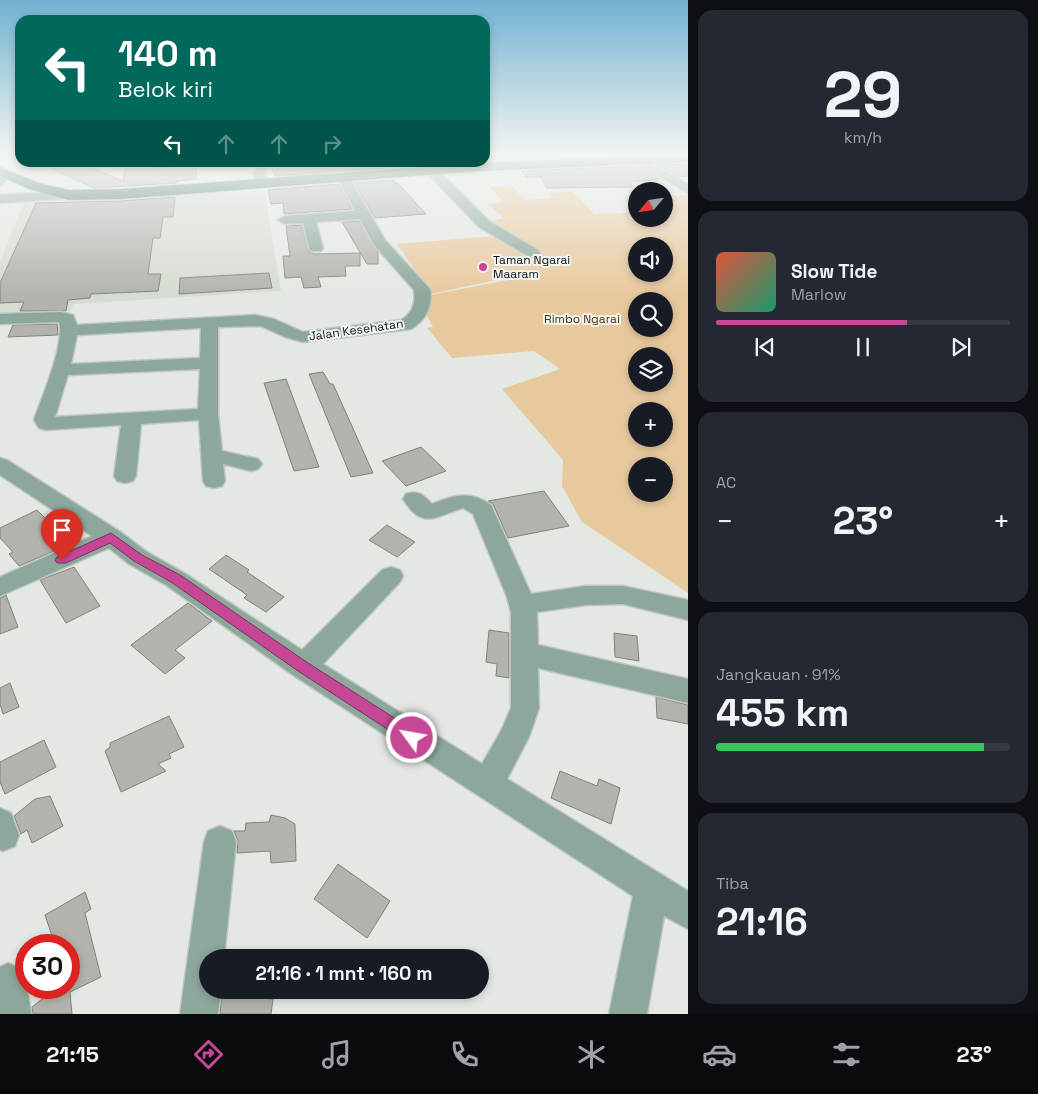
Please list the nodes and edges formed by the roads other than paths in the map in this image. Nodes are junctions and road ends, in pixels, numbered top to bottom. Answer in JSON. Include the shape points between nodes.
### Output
{"nodes":[{"id":1,"x":356,"y":202,"type":"edge"},
{"id":2,"x":463,"y":202,"type":"edge"},
{"id":3,"x":363,"y":215,"type":"junction"},
{"id":4,"x":308,"y":218,"type":"junction"},
{"id":5,"x":285,"y":220,"type":"dead end"},
{"id":6,"x":316,"y":248,"type":"dead end"},
{"id":7,"x":533,"y":253,"type":"dead end"},
{"id":8,"x":0,"y":319,"type":"edge"},
{"id":9,"x":210,"y":322,"type":"junction"},
{"id":10,"x":70,"y":330,"type":"junction"},
{"id":11,"x":208,"y":362,"type":"junction"},
{"id":12,"x":61,"y":370,"type":"junction"},
{"id":13,"x":208,"y":414,"type":"junction"},
{"id":14,"x":132,"y":419,"type":"junction"},
{"id":15,"x":211,"y":454,"type":"junction"},
{"id":16,"x":251,"y":464,"type":"dead end"},
{"id":17,"x":0,"y":465,"type":"edge"},
{"id":18,"x":125,"y":476,"type":"dead end"},
{"id":19,"x":214,"y":481,"type":"dead end"},
{"id":20,"x":414,"y":499,"type":"dead end"},
{"id":21,"x":111,"y":537,"type":"junction"},
{"id":22,"x":391,"y":576,"type":"dead end"},
{"id":23,"x":0,"y":587,"type":"edge"},
{"id":24,"x":522,"y":604,"type":"junction"},
{"id":25,"x":688,"y":610,"type":"edge"},
{"id":26,"x":523,"y":653,"type":"junction"},
{"id":27,"x":303,"y":667,"type":"junction"},
{"id":28,"x":688,"y":691,"type":"edge"},
{"id":29,"x":487,"y":785,"type":"junction"},
{"id":30,"x":220,"y":842,"type":"dead end"},
{"id":31,"x":652,"y":888,"type":"junction"},
{"id":32,"x":688,"y":911,"type":"edge"},
{"id":33,"x":199,"y":1014,"type":"edge"},
{"id":34,"x":628,"y":1014,"type":"edge"}],
"edges":[{"from":1,"to":3,"type":"street","name":"Jalan Kesehatan"},
{"from":2,"to":7,"type":"street","via":[[484,224]]},
{"from":3,"to":4,"type":"street"},
{"from":3,"to":9,"type":"street","name":"Jalan Kesehatan","via":[[379,242],[422,290],[422,308],[413,321],[405,325],[303,337],[264,320]]},
{"from":4,"to":5,"type":"street"},
{"from":4,"to":6,"type":"street"},
{"from":8,"to":10,"type":"street","via":[[61,317],[66,319]]},
{"from":9,"to":10,"type":"street","name":"Jalan Kesehatan"},
{"from":9,"to":11,"type":"street"},
{"from":10,"to":12,"type":"street"},
{"from":11,"to":12,"type":"street"},
{"from":11,"to":13,"type":"street"},
{"from":12,"to":14,"type":"street","via":[[44,420],[46,424]]},
{"from":13,"to":14,"type":"street"},
{"from":13,"to":15,"type":"street"},
{"from":14,"to":18,"type":"street"},
{"from":15,"to":16,"type":"street"},
{"from":15,"to":19,"type":"street"},
{"from":17,"to":21,"type":"street"},
{"from":20,"to":24,"type":"street","via":[[431,512],[458,501],[476,503],[483,510]]},
{"from":21,"to":23,"type":"street"},
{"from":21,"to":27,"type":"street"},
{"from":22,"to":27,"type":"street"},
{"from":24,"to":25,"type":"street","via":[[586,595],[617,595]]},
{"from":24,"to":26,"type":"street"},
{"from":26,"to":28,"type":"street"},
{"from":26,"to":29,"type":"street","via":[[525,708],[514,737]]},
{"from":27,"to":29,"type":"street"},
{"from":29,"to":31,"type":"street"},
{"from":30,"to":33,"type":"street"},
{"from":31,"to":32,"type":"street"},
{"from":31,"to":34,"type":"street"}]}
